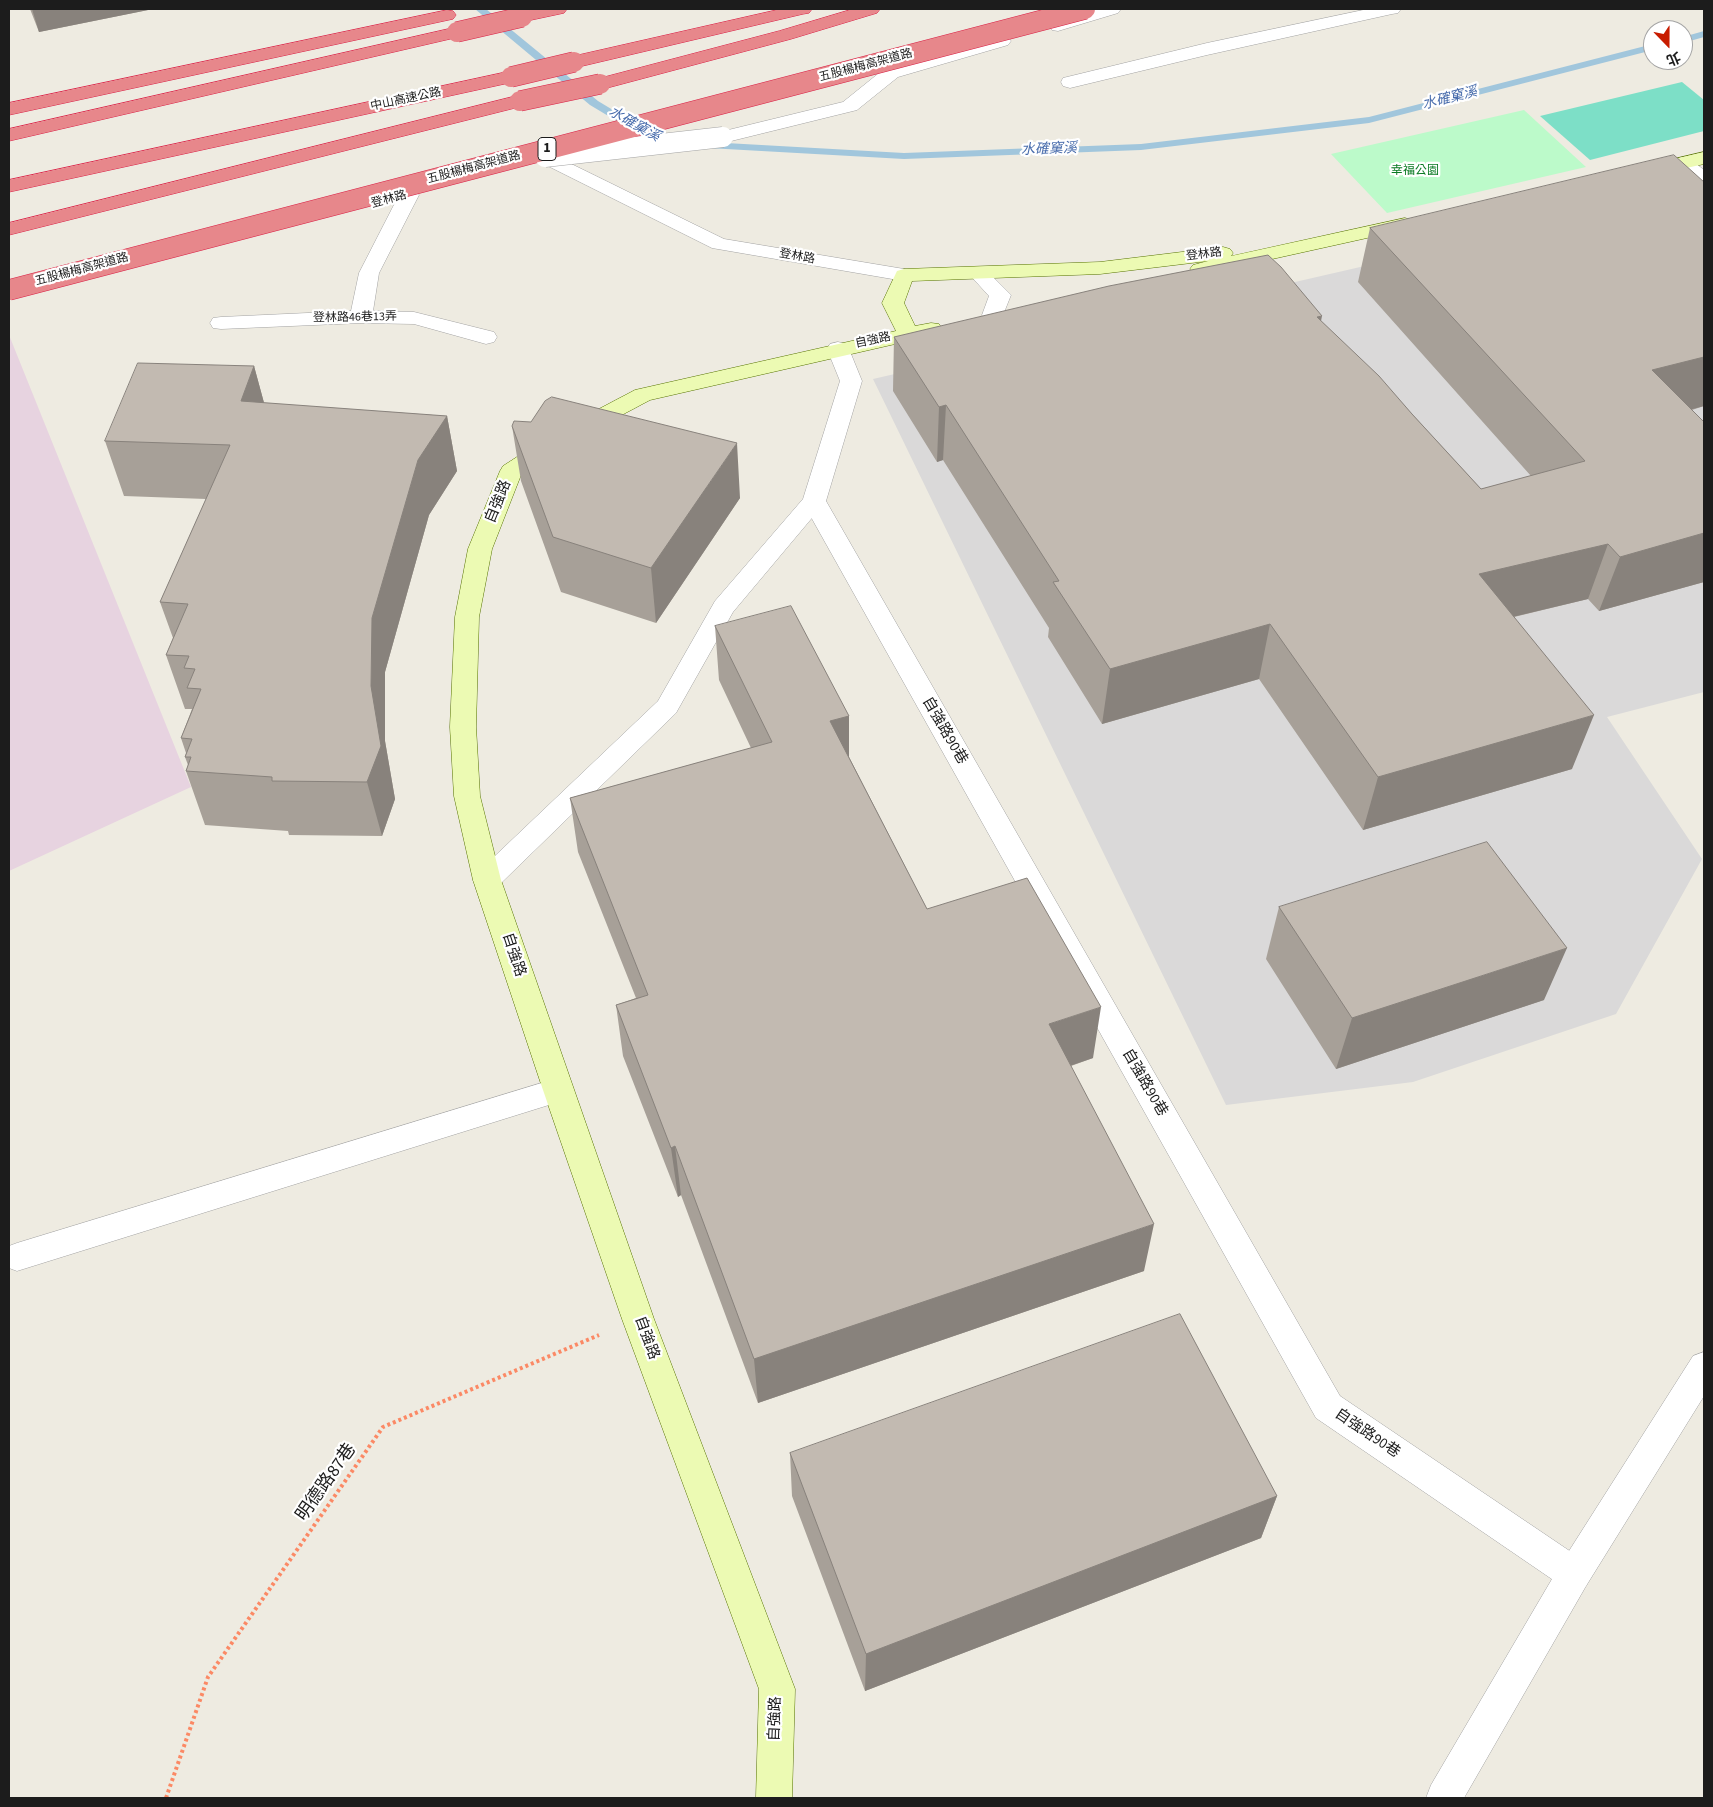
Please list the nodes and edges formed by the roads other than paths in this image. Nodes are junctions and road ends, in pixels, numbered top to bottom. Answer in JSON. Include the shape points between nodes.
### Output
{"nodes":[{"id":1,"x":404,"y":9,"type":"edge"},
{"id":2,"x":558,"y":9,"type":"edge"},
{"id":3,"x":803,"y":9,"type":"edge"},
{"id":4,"x":870,"y":9,"type":"edge"},
{"id":5,"x":1085,"y":9,"type":"edge"},
{"id":6,"x":1112,"y":9,"type":"edge"},
{"id":7,"x":1392,"y":9,"type":"edge"},
{"id":8,"x":466,"y":11,"type":"dead end"},
{"id":9,"x":1070,"y":82,"type":"dead end"},
{"id":10,"x":9,"y":94,"type":"edge"},
{"id":11,"x":9,"y":109,"type":"edge"},
{"id":12,"x":9,"y":136,"type":"edge"},
{"id":13,"x":545,"y":157,"type":"junction"},
{"id":14,"x":1704,"y":158,"type":"edge"},
{"id":15,"x":1683,"y":163,"type":"junction"},
{"id":16,"x":1626,"y":175,"type":"edge"},
{"id":17,"x":1704,"y":180,"type":"edge"},
{"id":18,"x":9,"y":186,"type":"edge"},
{"id":19,"x":409,"y":195,"type":"junction"},
{"id":20,"x":1425,"y":220,"type":"edge"},
{"id":21,"x":9,"y":229,"type":"edge"},
{"id":22,"x":1339,"y":239,"type":"junction"},
{"id":23,"x":978,"y":273,"type":"junction"},
{"id":24,"x":904,"y":275,"type":"junction"},
{"id":25,"x":1138,"y":283,"type":"edge"},
{"id":26,"x":9,"y":290,"type":"edge"},
{"id":27,"x":9,"y":300,"type":"edge"},
{"id":28,"x":994,"y":315,"type":"edge"},
{"id":29,"x":361,"y":317,"type":"junction"},
{"id":30,"x":221,"y":323,"type":"dead end"},
{"id":31,"x":946,"y":325,"type":"edge"},
{"id":32,"x":908,"y":334,"type":"junction"},
{"id":33,"x":486,"y":337,"type":"dead end"},
{"id":34,"x":838,"y":349,"type":"junction"},
{"id":35,"x":814,"y":501,"type":"junction"},
{"id":36,"x":487,"y":880,"type":"junction"},
{"id":37,"x":558,"y":1090,"type":"junction"},
{"id":38,"x":17,"y":1257,"type":"dead end"},
{"id":39,"x":1704,"y":1367,"type":"edge"},
{"id":40,"x":1574,"y":1574,"type":"junction"},
{"id":41,"x":774,"y":1798,"type":"edge"},
{"id":42,"x":1444,"y":1798,"type":"edge"}],
"edges":[{"from":1,"to":10,"type":"highway"},
{"from":2,"to":12,"type":"highway","bridge":true},
{"from":3,"to":18,"type":"highway","name":"中山高速公路","bridge":true,"via":[[511,77]]},
{"from":4,"to":21,"type":"highway","bridge":true,"via":[[600,84],[520,101]]},
{"from":5,"to":26,"type":"highway","name":"五股楊梅高架道路","number":"1","bridge":true},
{"from":6,"to":13,"type":"street","bridge":true,"via":[[891,73],[850,106],[724,137]]},
{"from":7,"to":9,"type":"street"},
{"from":8,"to":11,"type":"highway"},
{"from":13,"to":19,"type":"street","name":"登林路"},
{"from":13,"to":24,"type":"street","name":"登林路","via":[[719,244]]},
{"from":14,"to":15,"type":"street"},
{"from":15,"to":16,"type":"street"},
{"from":15,"to":17,"type":"street"},
{"from":19,"to":27,"type":"street","name":"登林路"},
{"from":19,"to":29,"type":"street","via":[[369,273]]},
{"from":20,"to":22,"type":"street","name":"登林路"},
{"from":22,"to":23,"type":"street","name":"登林路","via":[[1100,268]]},
{"from":22,"to":25,"type":"street","name":"登林路"},
{"from":23,"to":24,"type":"street","name":"登林路"},
{"from":23,"to":28,"type":"street","via":[[1000,294]]},
{"from":24,"to":32,"type":"street","via":[[893,304]]},
{"from":29,"to":30,"type":"street","name":"登林路46巷13弄"},
{"from":29,"to":33,"type":"street","name":"登林路46巷13弄","via":[[414,318]]},
{"from":31,"to":32,"type":"street"},
{"from":32,"to":34,"type":"street","name":"自強路"},
{"from":34,"to":35,"type":"street","name":"自強路","via":[[851,382]]},
{"from":34,"to":36,"type":"street","name":"自強路","via":[[643,395],[565,436],[511,471],[480,549],[467,616],[463,727],[467,796]]},
{"from":35,"to":36,"type":"street","name":"自強路","via":[[724,607],[667,707]]},
{"from":35,"to":40,"type":"street","name":"自強路90巷","via":[[1328,1407]]},
{"from":36,"to":37,"type":"street","name":"自強路"},
{"from":37,"to":38,"type":"street"},
{"from":37,"to":41,"type":"street","name":"自強路","via":[[638,1319],[777,1689]]},
{"from":39,"to":40,"type":"street"},
{"from":40,"to":42,"type":"street"}]}
